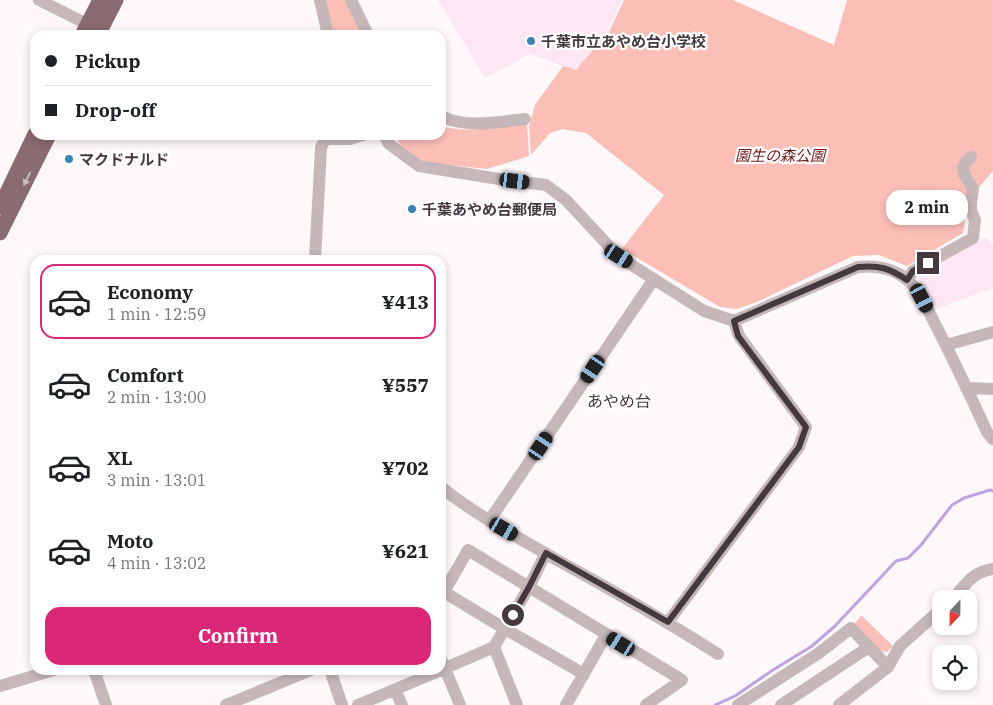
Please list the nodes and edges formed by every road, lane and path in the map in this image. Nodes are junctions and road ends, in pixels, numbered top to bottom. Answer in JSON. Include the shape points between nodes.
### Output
{"nodes":[{"id":1,"x":39,"y":0,"type":"edge"},
{"id":2,"x":100,"y":0,"type":"edge"},
{"id":3,"x":116,"y":0,"type":"edge"},
{"id":4,"x":320,"y":0,"type":"edge"},
{"id":5,"x":351,"y":0,"type":"edge"},
{"id":6,"x":89,"y":30,"type":"edge"},
{"id":7,"x":92,"y":30,"type":"edge"},
{"id":8,"x":94,"y":30,"type":"edge"},
{"id":9,"x":327,"y":30,"type":"edge"},
{"id":10,"x":366,"y":30,"type":"edge"},
{"id":11,"x":446,"y":118,"type":"edge"},
{"id":12,"x":525,"y":119,"type":"dead end"},
{"id":13,"x":32,"y":140,"type":"edge"},
{"id":14,"x":46,"y":140,"type":"edge"},
{"id":15,"x":324,"y":140,"type":"edge"},
{"id":16,"x":387,"y":140,"type":"edge"},
{"id":17,"x":971,"y":156,"type":"dead end"},
{"id":18,"x":0,"y":207,"type":"edge"},
{"id":19,"x":0,"y":233,"type":"edge"},
{"id":20,"x":315,"y":255,"type":"edge"},
{"id":21,"x":654,"y":279,"type":"junction"},
{"id":22,"x":907,"y":280,"type":"junction"},
{"id":23,"x":734,"y":321,"type":"junction"},
{"id":24,"x":993,"y":332,"type":"edge"},
{"id":25,"x":946,"y":345,"type":"junction"},
{"id":26,"x":966,"y":388,"type":"junction"},
{"id":27,"x":993,"y":389,"type":"edge"},
{"id":28,"x":991,"y":435,"type":"edge"},
{"id":29,"x":446,"y":492,"type":"edge"},
{"id":30,"x":489,"y":521,"type":"junction"},
{"id":31,"x":546,"y":553,"type":"junction"},
{"id":32,"x":993,"y":569,"type":"edge"},
{"id":33,"x":529,"y":587,"type":"junction"},
{"id":34,"x":446,"y":590,"type":"edge"},
{"id":35,"x":961,"y":590,"type":"edge"},
{"id":36,"x":446,"y":597,"type":"edge"},
{"id":37,"x":932,"y":617,"type":"edge"},
{"id":38,"x":668,"y":622,"type":"junction"},
{"id":39,"x":505,"y":629,"type":"junction"},
{"id":40,"x":606,"y":635,"type":"junction"},
{"id":41,"x":494,"y":647,"type":"junction"},
{"id":42,"x":869,"y":647,"type":"junction"},
{"id":43,"x":718,"y":654,"type":"dead end"},
{"id":44,"x":446,"y":665,"type":"edge"},
{"id":45,"x":888,"y":667,"type":"junction"},
{"id":46,"x":584,"y":674,"type":"junction"},
{"id":47,"x":37,"y":675,"type":"edge"},
{"id":48,"x":96,"y":675,"type":"edge"},
{"id":49,"x":299,"y":675,"type":"edge"},
{"id":50,"x":332,"y":675,"type":"edge"},
{"id":51,"x":426,"y":675,"type":"edge"},
{"id":52,"x":446,"y":675,"type":"edge"},
{"id":53,"x":0,"y":686,"type":"edge"},
{"id":54,"x":395,"y":690,"type":"junction"},
{"id":55,"x":571,"y":703,"type":"edge"},
{"id":56,"x":230,"y":704,"type":"edge"},
{"id":57,"x":105,"y":705,"type":"edge"},
{"id":58,"x":342,"y":705,"type":"edge"},
{"id":59,"x":358,"y":705,"type":"edge"},
{"id":60,"x":402,"y":705,"type":"edge"},
{"id":61,"x":460,"y":705,"type":"edge"},
{"id":62,"x":517,"y":705,"type":"edge"},
{"id":63,"x":646,"y":705,"type":"edge"},
{"id":64,"x":738,"y":705,"type":"edge"},
{"id":65,"x":781,"y":705,"type":"edge"},
{"id":66,"x":839,"y":705,"type":"edge"}],
"edges":[{"from":1,"to":6,"type":"street"},
{"from":2,"to":7,"type":"highway"},
{"from":3,"to":8,"type":"highway"},
{"from":4,"to":9,"type":"street"},
{"from":5,"to":10,"type":"street"},
{"from":11,"to":12,"type":"street","via":[[477,124]]},
{"from":13,"to":18,"type":"highway"},
{"from":14,"to":19,"type":"highway","one_way":true},
{"from":15,"to":20,"type":"street"},
{"from":16,"to":21,"type":"street","via":[[419,166],[546,185],[566,200],[619,256]]},
{"from":17,"to":22,"type":"street","via":[[962,168],[973,189],[973,238],[913,271]]},
{"from":21,"to":23,"type":"street","via":[[704,311]]},
{"from":21,"to":30,"type":"street"},
{"from":22,"to":23,"type":"street","via":[[884,267],[858,267]]},
{"from":22,"to":25,"type":"street","via":[[922,298]]},
{"from":23,"to":38,"type":"street","via":[[738,336],[806,427],[799,447]]},
{"from":24,"to":25,"type":"street"},
{"from":25,"to":26,"type":"street"},
{"from":26,"to":27,"type":"street"},
{"from":26,"to":28,"type":"street"},
{"from":29,"to":30,"type":"street"},
{"from":30,"to":31,"type":"street"},
{"from":31,"to":33,"type":"street"},
{"from":31,"to":38,"type":"street"},
{"from":32,"to":35,"type":"street","via":[[982,571]]},
{"from":33,"to":34,"type":"street","via":[[468,550]]},
{"from":33,"to":39,"type":"street"},
{"from":33,"to":40,"type":"street"},
{"from":36,"to":39,"type":"street"},
{"from":37,"to":45,"type":"street","via":[[900,646]]},
{"from":38,"to":43,"type":"street"},
{"from":39,"to":41,"type":"street"},
{"from":39,"to":46,"type":"street"},
{"from":40,"to":46,"type":"street"},
{"from":40,"to":63,"type":"street","via":[[682,680]]},
{"from":41,"to":44,"type":"street"},
{"from":41,"to":62,"type":"street"},
{"from":42,"to":45,"type":"street"},
{"from":42,"to":64,"type":"street","via":[[851,628],[819,653]]},
{"from":42,"to":65,"type":"street"},
{"from":45,"to":66,"type":"street"},
{"from":46,"to":55,"type":"street"},
{"from":47,"to":53,"type":"street"},
{"from":48,"to":57,"type":"street"},
{"from":49,"to":56,"type":"street"},
{"from":50,"to":58,"type":"street"},
{"from":51,"to":54,"type":"street"},
{"from":52,"to":61,"type":"street"},
{"from":54,"to":59,"type":"street"},
{"from":54,"to":60,"type":"street"}]}
